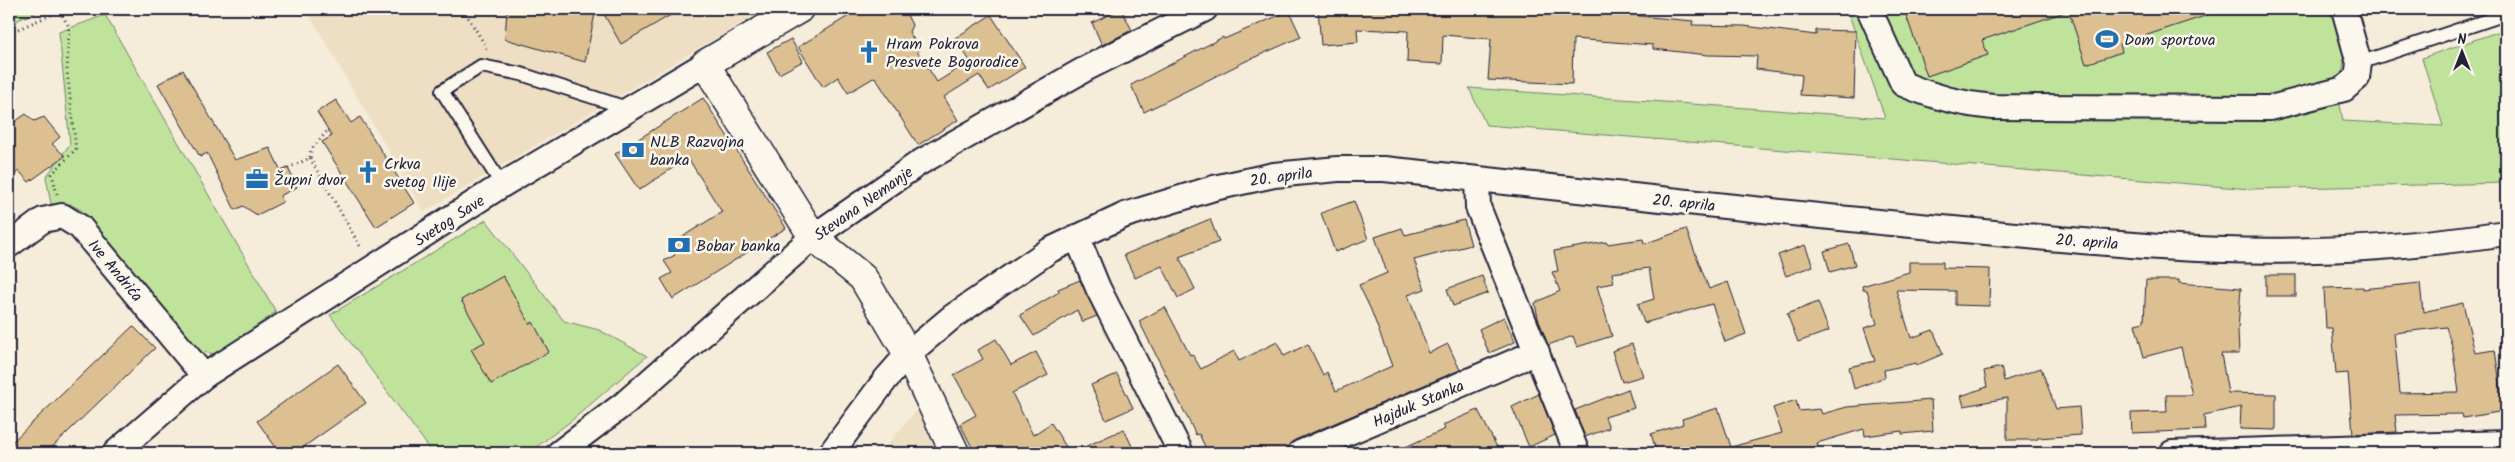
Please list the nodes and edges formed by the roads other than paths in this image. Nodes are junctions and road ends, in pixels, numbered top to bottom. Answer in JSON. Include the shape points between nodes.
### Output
{"nodes":[{"id":1,"x":798,"y":9,"type":"edge"},
{"id":2,"x":1205,"y":9,"type":"edge"},
{"id":3,"x":1869,"y":9,"type":"edge"},
{"id":4,"x":2344,"y":9,"type":"edge"},
{"id":5,"x":2506,"y":14,"type":"edge"},
{"id":6,"x":2359,"y":63,"type":"junction"},
{"id":7,"x":705,"y":64,"type":"junction"},
{"id":8,"x":630,"y":109,"type":"junction"},
{"id":9,"x":1476,"y":179,"type":"junction"},
{"id":10,"x":502,"y":185,"type":"junction"},
{"id":11,"x":2506,"y":232,"type":"edge"},
{"id":12,"x":812,"y":237,"type":"junction"},
{"id":13,"x":1077,"y":237,"type":"junction"},
{"id":14,"x":9,"y":245,"type":"edge"},
{"id":15,"x":1537,"y":352,"type":"junction"},
{"id":16,"x":908,"y":354,"type":"junction"},
{"id":17,"x":204,"y":376,"type":"junction"},
{"id":18,"x":2506,"y":443,"type":"edge"},
{"id":19,"x":115,"y":453,"type":"edge"},
{"id":20,"x":559,"y":453,"type":"edge"},
{"id":21,"x":831,"y":453,"type":"edge"},
{"id":22,"x":956,"y":453,"type":"edge"},
{"id":23,"x":1181,"y":453,"type":"edge"},
{"id":24,"x":1300,"y":453,"type":"edge"},
{"id":25,"x":1577,"y":453,"type":"edge"},
{"id":26,"x":2172,"y":453,"type":"edge"}],
"edges":[{"from":1,"to":7,"type":"street","name":"Svetog Save"},
{"from":2,"to":12,"type":"street","name":"Stevana Nemanje","via":[[1087,68],[927,158]]},
{"from":3,"to":6,"type":"street","via":[[1903,84],[1938,99],[1962,104],[2032,108],[2270,108],[2344,89],[2356,78]]},
{"from":4,"to":6,"type":"street"},
{"from":5,"to":6,"type":"lane"},
{"from":7,"to":8,"type":"street","name":"Svetog Save"},
{"from":7,"to":12,"type":"street"},
{"from":8,"to":10,"type":"street","name":"Svetog Save"},
{"from":8,"to":10,"type":"lane","via":[[521,74],[481,66],[442,91]]},
{"from":9,"to":11,"type":"street","name":"20. aprila","via":[[1848,220],[2122,244],[2314,250],[2443,242]]},
{"from":9,"to":13,"type":"street","name":"20. aprila","via":[[1384,169],[1338,169],[1274,175],[1214,188],[1125,215]]},
{"from":9,"to":15,"type":"street","via":[[1478,207]]},
{"from":10,"to":17,"type":"street","name":"Svetog Save"},
{"from":12,"to":16,"type":"street","via":[[863,278]]},
{"from":12,"to":20,"type":"street","name":"Stevana Nemanje","via":[[625,402]]},
{"from":13,"to":16,"type":"street","name":"20. aprila","via":[[1050,250],[952,317]]},
{"from":13,"to":23,"type":"street","via":[[1098,288]]},
{"from":14,"to":17,"type":"street","name":"Ive Andrića","via":[[43,220],[62,216],[80,228]]},
{"from":15,"to":24,"type":"street","name":"Hajduk Stanka"},
{"from":15,"to":25,"type":"street"},
{"from":16,"to":21,"type":"street","name":"20. aprila"},
{"from":16,"to":22,"type":"street"},
{"from":17,"to":19,"type":"street","name":"Svetog Save"},
{"from":18,"to":26,"type":"street"}]}
